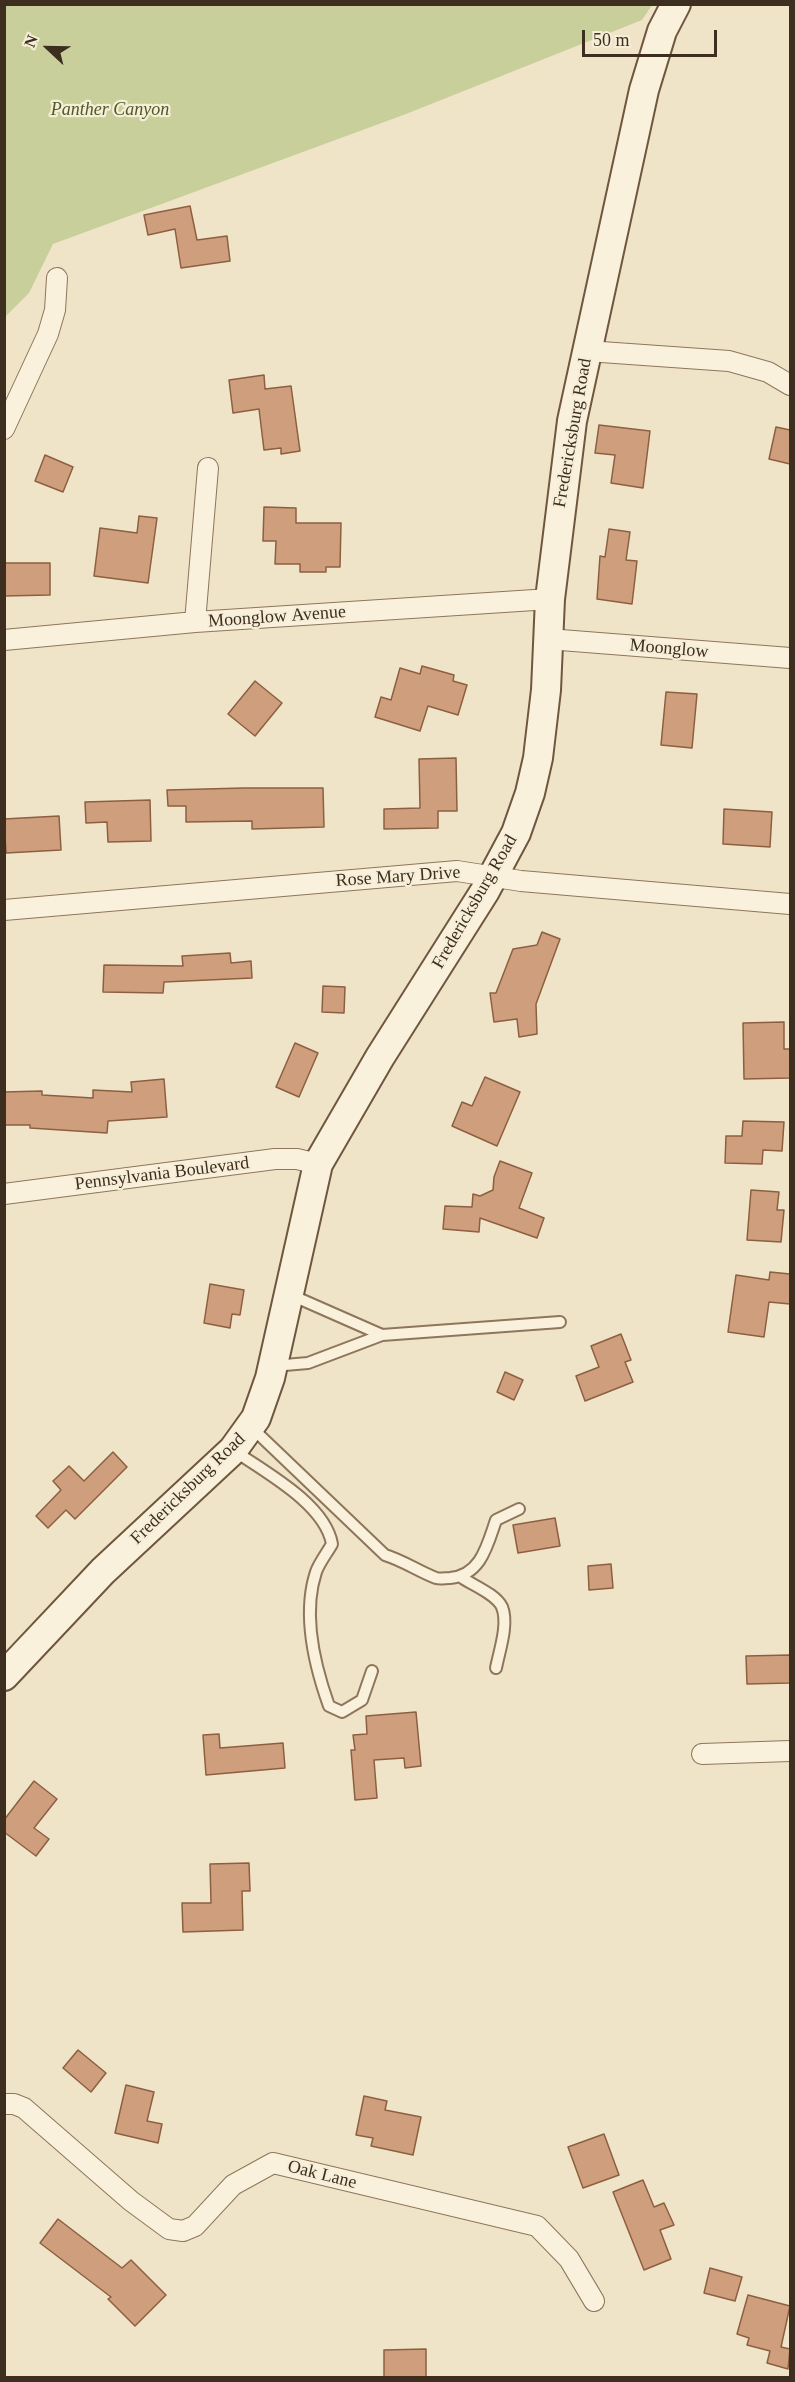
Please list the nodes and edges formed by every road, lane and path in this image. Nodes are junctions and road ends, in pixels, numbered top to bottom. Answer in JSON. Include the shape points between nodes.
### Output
{"nodes":[{"id":1,"x":676,"y":4,"type":"edge"},
{"id":2,"x":57,"y":278,"type":"dead end"},
{"id":3,"x":587,"y":351,"type":"junction"},
{"id":4,"x":790,"y":385,"type":"edge"},
{"id":5,"x":4,"y":429,"type":"edge"},
{"id":6,"x":208,"y":468,"type":"dead end"},
{"id":7,"x":550,"y":598,"type":"junction"},
{"id":8,"x":195,"y":622,"type":"junction"},
{"id":9,"x":548,"y":639,"type":"junction"},
{"id":10,"x":4,"y":640,"type":"edge"},
{"id":11,"x":790,"y":658,"type":"edge"},
{"id":12,"x":492,"y":877,"type":"junction"},
{"id":13,"x":790,"y":904,"type":"edge"},
{"id":14,"x":4,"y":910,"type":"edge"},
{"id":15,"x":318,"y":1164,"type":"junction"},
{"id":16,"x":4,"y":1194,"type":"edge"},
{"id":17,"x":289,"y":1294,"type":"junction"},
{"id":18,"x":560,"y":1322,"type":"dead end"},
{"id":19,"x":382,"y":1335,"type":"junction"},
{"id":20,"x":273,"y":1366,"type":"junction"},
{"id":21,"x":251,"y":1427,"type":"junction"},
{"id":22,"x":233,"y":1450,"type":"junction"},
{"id":23,"x":519,"y":1509,"type":"dead end"},
{"id":24,"x":461,"y":1577,"type":"junction"},
{"id":25,"x":496,"y":1668,"type":"dead end"},
{"id":26,"x":372,"y":1671,"type":"dead end"},
{"id":27,"x":4,"y":1676,"type":"edge"},
{"id":28,"x":790,"y":1751,"type":"edge"},
{"id":29,"x":702,"y":1754,"type":"dead end"},
{"id":30,"x":4,"y":2104,"type":"edge"},
{"id":31,"x":594,"y":2301,"type":"dead end"}],
"edges":[{"from":1,"to":3,"type":"street","name":"Fredericksburg Road","via":[[652,60]]},
{"from":2,"to":5,"type":"street","via":[[48,334]]},
{"from":3,"to":4,"type":"street","via":[[729,361],[768,372]]},
{"from":3,"to":7,"type":"street","name":"Fredericksburg Road","via":[[569,440]]},
{"from":6,"to":8,"type":"street"},
{"from":7,"to":8,"type":"street","name":"Moonglow Avenue"},
{"from":7,"to":9,"type":"street","name":"Fredericksburg Road"},
{"from":8,"to":10,"type":"street","name":"Moonglow Avenue"},
{"from":9,"to":11,"type":"street","name":"Moonglow"},
{"from":9,"to":12,"type":"street","name":"Fredericksburg Road","via":[[546,690],[530,793],[516,833]]},
{"from":12,"to":13,"type":"street","name":"Rose Mary Drive"},
{"from":12,"to":14,"type":"street","name":"Rose Mary Drive","via":[[457,871]]},
{"from":12,"to":15,"type":"street","name":"Fredericksburg Road"},
{"from":15,"to":16,"type":"street","name":"Pennsylvania Boulevard","via":[[275,1159]]},
{"from":15,"to":17,"type":"street","name":"Fredericksburg Road"},
{"from":17,"to":19,"type":"lane"},
{"from":17,"to":20,"type":"street","name":"Fredericksburg Road"},
{"from":18,"to":19,"type":"lane"},
{"from":19,"to":20,"type":"lane","via":[[308,1363]]},
{"from":20,"to":21,"type":"street","name":"Fredericksburg Road"},
{"from":21,"to":22,"type":"street","name":"Fredericksburg Road"},
{"from":21,"to":24,"type":"lane","via":[[385,1555],[406,1561],[438,1579]]},
{"from":22,"to":26,"type":"lane","via":[[310,1507],[330,1531],[332,1544],[316,1572],[310,1611],[319,1679],[330,1706],[342,1712],[362,1700]]},
{"from":22,"to":27,"type":"street","name":"Fredericksburg Road","via":[[103,1570]]},
{"from":23,"to":24,"type":"lane","via":[[496,1520],[483,1557],[471,1572]]},
{"from":24,"to":25,"type":"lane","via":[[502,1607],[504,1620]]},
{"from":28,"to":29,"type":"street"},
{"from":30,"to":31,"type":"street","name":"Oak Lane","via":[[24,2109],[169,2229],[183,2231],[195,2226],[233,2185],[273,2163],[537,2226],[569,2259]]}]}
